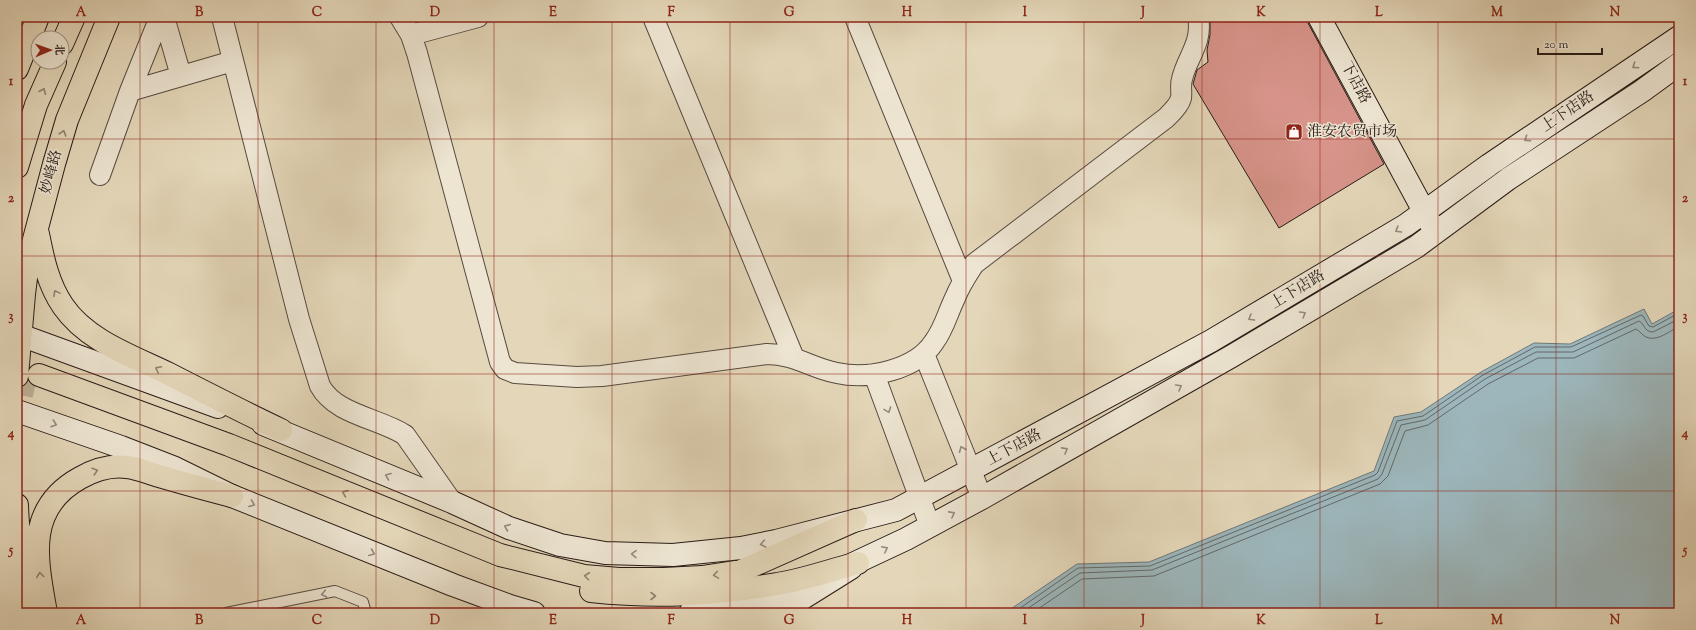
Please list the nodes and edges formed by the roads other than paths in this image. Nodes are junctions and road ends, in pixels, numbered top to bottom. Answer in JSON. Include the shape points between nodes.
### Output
{"nodes":[{"id":1,"x":38,"y":17,"type":"edge"},
{"id":2,"x":74,"y":17,"type":"edge"},
{"id":3,"x":109,"y":17,"type":"edge"},
{"id":4,"x":160,"y":17,"type":"edge"},
{"id":5,"x":164,"y":17,"type":"edge"},
{"id":6,"x":222,"y":17,"type":"edge"},
{"id":7,"x":400,"y":17,"type":"edge"},
{"id":8,"x":478,"y":17,"type":"edge"},
{"id":9,"x":653,"y":17,"type":"edge"},
{"id":10,"x":854,"y":17,"type":"edge"},
{"id":11,"x":1198,"y":17,"type":"edge"},
{"id":12,"x":1319,"y":17,"type":"edge"},
{"id":13,"x":68,"y":30,"type":"edge"},
{"id":14,"x":411,"y":35,"type":"junction"},
{"id":15,"x":1679,"y":37,"type":"edge"},
{"id":16,"x":233,"y":60,"type":"junction"},
{"id":17,"x":1679,"y":64,"type":"edge"},
{"id":18,"x":17,"y":69,"type":"edge"},
{"id":19,"x":51,"y":70,"type":"edge"},
{"id":20,"x":181,"y":76,"type":"junction"},
{"id":21,"x":130,"y":91,"type":"junction"},
{"id":22,"x":17,"y":167,"type":"edge"},
{"id":23,"x":100,"y":175,"type":"dead end"},
{"id":24,"x":1425,"y":213,"type":"junction"},
{"id":25,"x":37,"y":228,"type":"junction"},
{"id":26,"x":1436,"y":232,"type":"junction"},
{"id":27,"x":963,"y":281,"type":"junction"},
{"id":28,"x":18,"y":334,"type":"edge"},
{"id":29,"x":924,"y":354,"type":"junction"},
{"id":30,"x":794,"y":358,"type":"junction"},
{"id":31,"x":874,"y":374,"type":"junction"},
{"id":32,"x":31,"y":379,"type":"edge"},
{"id":33,"x":17,"y":411,"type":"edge"},
{"id":34,"x":281,"y":430,"type":"junction"},
{"id":35,"x":971,"y":471,"type":"junction"},
{"id":36,"x":232,"y":496,"type":"junction"},
{"id":37,"x":920,"y":498,"type":"junction"},
{"id":38,"x":982,"y":498,"type":"junction"},
{"id":39,"x":452,"y":502,"type":"junction"},
{"id":40,"x":17,"y":505,"type":"edge"},
{"id":41,"x":856,"y":520,"type":"junction"},
{"id":42,"x":930,"y":526,"type":"junction"},
{"id":43,"x":858,"y":563,"type":"junction"},
{"id":44,"x":31,"y":613,"type":"edge"},
{"id":45,"x":46,"y":613,"type":"edge"},
{"id":46,"x":226,"y":613,"type":"edge"},
{"id":47,"x":366,"y":613,"type":"edge"},
{"id":48,"x":534,"y":613,"type":"edge"},
{"id":49,"x":690,"y":613,"type":"edge"},
{"id":50,"x":779,"y":613,"type":"edge"}],
"edges":[{"from":1,"to":18,"type":"main road"},
{"from":2,"to":13,"type":"main road"},
{"from":25,"to":3,"type":"main road","name":"妙峰路","one_way":true,"via":[[67,120]]},
{"from":4,"to":21,"type":"street"},
{"from":5,"to":20,"type":"street"},
{"from":6,"to":16,"type":"street"},
{"from":7,"to":14,"type":"street"},
{"from":8,"to":14,"type":"street"},
{"from":9,"to":30,"type":"street"},
{"from":10,"to":27,"type":"street"},
{"from":11,"to":27,"type":"street","via":[[1196,49],[1182,79],[1181,98],[1174,110],[974,264]]},
{"from":12,"to":24,"type":"main road","name":"下店路"},
{"from":14,"to":30,"type":"street","via":[[497,354],[505,369],[528,375],[577,377],[602,376],[767,354],[782,354]]},
{"from":15,"to":24,"type":"main road","name":"上下店路","one_way":true,"via":[[1489,165]]},
{"from":16,"to":20,"type":"street"},
{"from":16,"to":39,"type":"street","via":[[299,319],[320,386],[331,400],[405,435]]},
{"from":17,"to":26,"type":"main road","name":"上下店路","via":[[1508,179]]},
{"from":22,"to":19,"type":"main road","one_way":true,"via":[[36,105]]},
{"from":20,"to":21,"type":"street"},
{"from":21,"to":23,"type":"street"},
{"from":24,"to":26,"type":"main road","name":"下店路"},
{"from":24,"to":35,"type":"main road","name":"上下店路","one_way":true,"via":[[1287,298]]},
{"from":25,"to":28,"type":"main road","name":"妙峰路","via":[[28,262]]},
{"from":34,"to":25,"type":"main road","one_way":true,"via":[[115,348],[79,325],[63,306],[53,288],[44,264]]},
{"from":38,"to":26,"type":"main road","name":"上下店路","one_way":true,"via":[[1232,356],[1416,247]]},
{"from":27,"to":29,"type":"street","via":[[938,336]]},
{"from":28,"to":32,"type":"main road","name":"妙峰路"},
{"from":28,"to":34,"type":"main road","name":"上下店路"},
{"from":29,"to":31,"type":"street","via":[[892,370]]},
{"from":35,"to":29,"type":"street","one_way":true},
{"from":30,"to":31,"type":"street","via":[[839,374]]},
{"from":31,"to":37,"type":"street","one_way":true},
{"from":41,"to":32,"type":"main road","one_way":true,"via":[[741,571],[664,579],[584,576],[500,555],[229,445]]},
{"from":32,"to":43,"type":"main road","one_way":true,"via":[[460,553],[539,580],[582,590],[630,595],[697,595],[778,584]]},
{"from":33,"to":36,"type":"main road","one_way":true,"via":[[175,468]]},
{"from":39,"to":34,"type":"main road","name":"上下店路","one_way":true},
{"from":35,"to":37,"type":"main road","name":"上下店路"},
{"from":35,"to":38,"type":"street"},
{"from":45,"to":36,"type":"main road","one_way":true,"via":[[38,562],[39,527],[46,511],[69,484],[86,474],[106,468],[127,467]]},
{"from":36,"to":48,"type":"main road","one_way":true,"via":[[454,585]]},
{"from":37,"to":41,"type":"main road","name":"上下店路","via":[[896,510]]},
{"from":37,"to":42,"type":"street"},
{"from":42,"to":38,"type":"main road","name":"上下店路","one_way":true},
{"from":41,"to":39,"type":"main road","name":"上下店路","one_way":true,"via":[[741,548],[673,554],[605,553],[579,550],[539,539]]},
{"from":40,"to":44,"type":"main road","via":[[23,572]]},
{"from":43,"to":42,"type":"main road","name":"上下店路","one_way":true},
{"from":43,"to":49,"type":"main road","via":[[782,594],[744,604]]},
{"from":43,"to":50,"type":"main road"},
{"from":47,"to":46,"type":"lane","one_way":true,"via":[[363,602],[336,592]]}]}
